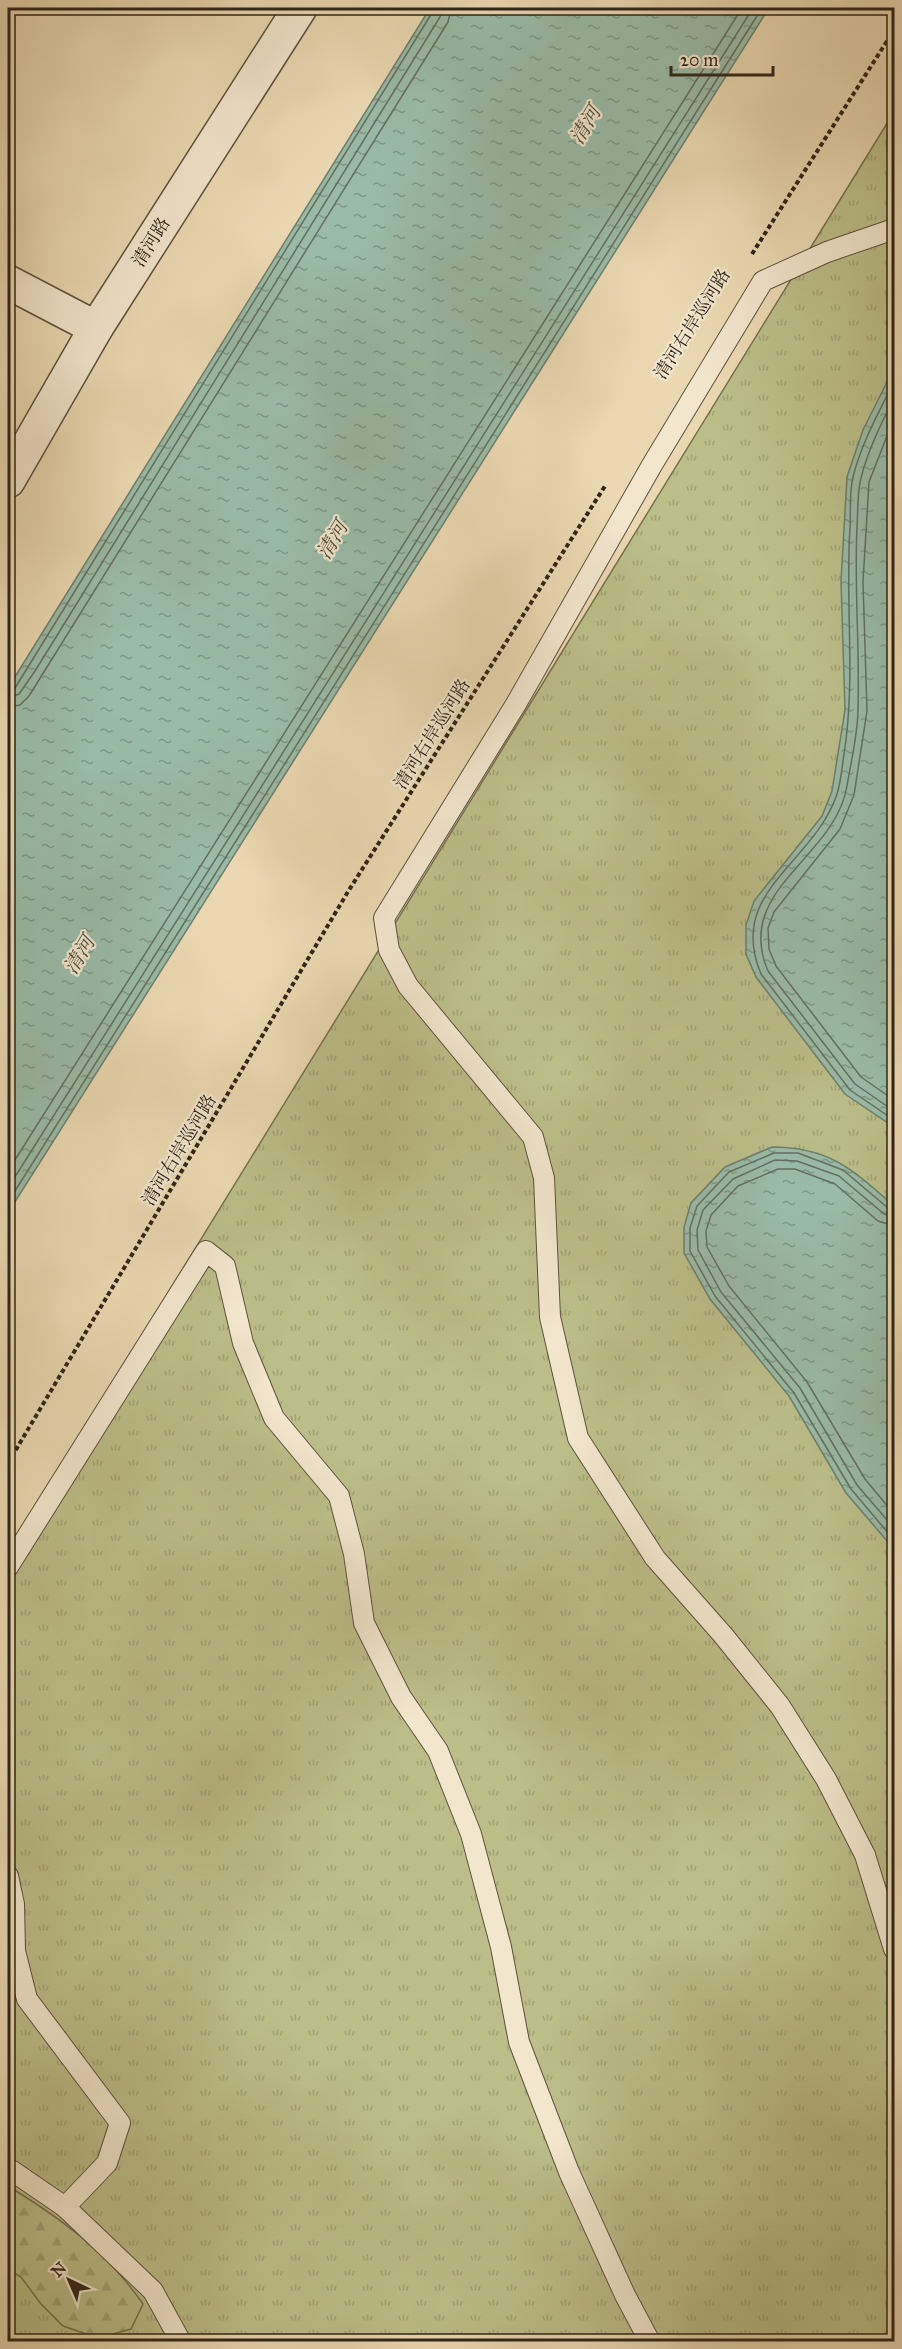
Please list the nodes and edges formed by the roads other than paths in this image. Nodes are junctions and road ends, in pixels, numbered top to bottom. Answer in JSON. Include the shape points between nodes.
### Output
{"nodes":[{"id":1,"x":300,"y":8,"type":"edge"},
{"id":2,"x":894,"y":229,"type":"edge"},
{"id":3,"x":8,"y":282,"type":"edge"},
{"id":4,"x":96,"y":328,"type":"junction"},
{"id":5,"x":8,"y":481,"type":"edge"},
{"id":6,"x":8,"y":1567,"type":"edge"},
{"id":7,"x":8,"y":1876,"type":"edge"},
{"id":8,"x":894,"y":1949,"type":"edge"},
{"id":9,"x":8,"y":2169,"type":"edge"},
{"id":10,"x":65,"y":2207,"type":"junction"},
{"id":11,"x":181,"y":2342,"type":"edge"},
{"id":12,"x":650,"y":2342,"type":"edge"}],
"edges":[{"from":1,"to":4,"type":"street","name":"清河路"},
{"from":2,"to":8,"type":"lane","via":[[826,252],[763,281],[652,465],[516,704],[384,918],[389,951],[408,986],[533,1137],[544,1178],[550,1317],[578,1438],[655,1558],[780,1706],[826,1779],[865,1855]]},
{"from":3,"to":4,"type":"street"},
{"from":4,"to":5,"type":"street","name":"清河路"},
{"from":6,"to":12,"type":"lane","via":[[206,1251],[225,1266],[243,1343],[274,1418],[339,1496],[354,1554],[364,1623],[401,1697],[438,1751],[474,1845],[501,1947],[519,2042],[569,2172]]},
{"from":7,"to":10,"type":"lane","via":[[14,1904],[15,1951],[27,2000],[120,2122],[107,2163]]},
{"from":9,"to":10,"type":"lane"},
{"from":10,"to":11,"type":"lane","via":[[153,2291]]}]}
